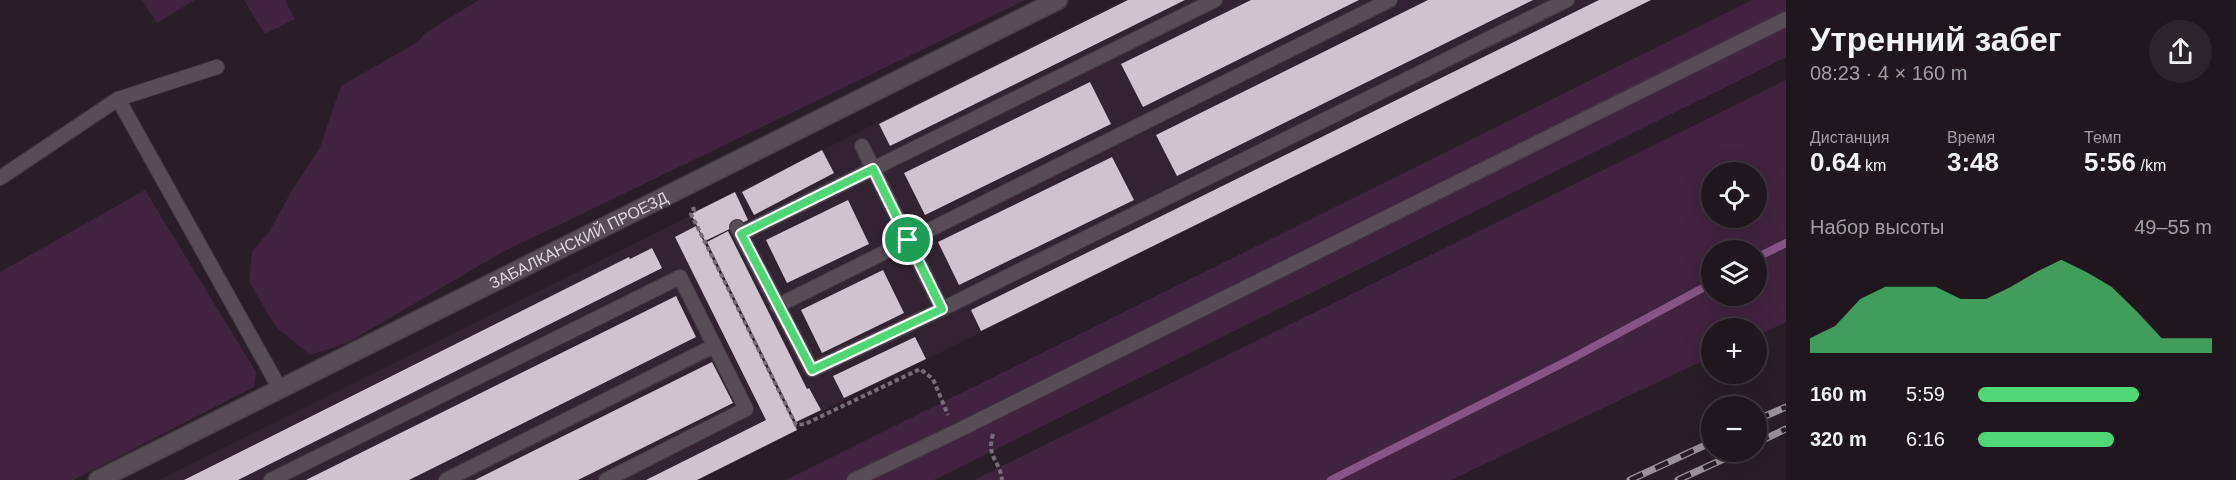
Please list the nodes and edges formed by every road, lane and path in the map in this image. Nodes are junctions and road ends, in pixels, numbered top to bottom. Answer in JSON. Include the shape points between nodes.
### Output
{"nodes":[{"id":1,"x":1058,"y":0,"type":"edge"},
{"id":2,"x":1215,"y":0,"type":"edge"},
{"id":3,"x":1390,"y":0,"type":"edge"},
{"id":4,"x":1567,"y":0,"type":"edge"},
{"id":5,"x":1786,"y":19,"type":"edge"},
{"id":6,"x":217,"y":67,"type":"dead end"},
{"id":7,"x":118,"y":99,"type":"junction"},
{"id":8,"x":862,"y":146,"type":"dead end"},
{"id":9,"x":873,"y":169,"type":"junction"},
{"id":10,"x":0,"y":178,"type":"edge"},
{"id":11,"x":691,"y":214,"type":"dead end"},
{"id":12,"x":908,"y":240,"type":"junction"},
{"id":13,"x":777,"y":306,"type":"junction"},
{"id":14,"x":942,"y":309,"type":"junction"},
{"id":15,"x":714,"y":346,"type":"junction"},
{"id":16,"x":280,"y":389,"type":"junction"},
{"id":17,"x":957,"y":431,"type":"junction"},
{"id":18,"x":989,"y":447,"type":"dead end"},
{"id":19,"x":1002,"y":477,"type":"edge"},
{"id":20,"x":98,"y":480,"type":"edge"},
{"id":21,"x":271,"y":480,"type":"edge"},
{"id":22,"x":446,"y":480,"type":"edge"},
{"id":23,"x":606,"y":480,"type":"edge"},
{"id":24,"x":854,"y":480,"type":"edge"}],
"edges":[{"from":1,"to":16,"type":"street","name":"ЗАБАЛКАНСКИЙ ПРОЕЗД"},
{"from":2,"to":9,"type":"lane"},
{"from":3,"to":12,"type":"lane"},
{"from":4,"to":14,"type":"lane"},
{"from":5,"to":17,"type":"lane"},
{"from":6,"to":7,"type":"lane"},
{"from":7,"to":10,"type":"lane"},
{"from":7,"to":16,"type":"lane"},
{"from":8,"to":9,"type":"lane"},
{"from":9,"to":12,"type":"lane"},
{"from":9,"to":13,"type":"lane","via":[[739,230]]},
{"from":11,"to":17,"type":"path","via":[[796,425],[920,369],[933,378],[945,412]]},
{"from":12,"to":13,"type":"lane"},
{"from":12,"to":14,"type":"lane"},
{"from":13,"to":14,"type":"lane","via":[[812,370]]},
{"from":15,"to":21,"type":"lane","via":[[680,278]]},
{"from":15,"to":22,"type":"lane"},
{"from":15,"to":23,"type":"lane","via":[[746,409]]},
{"from":16,"to":20,"type":"street","name":"ЗАБАЛКАНСКИЙ ПРОЕЗД"},
{"from":17,"to":24,"type":"lane"},
{"from":18,"to":19,"type":"path"}]}
